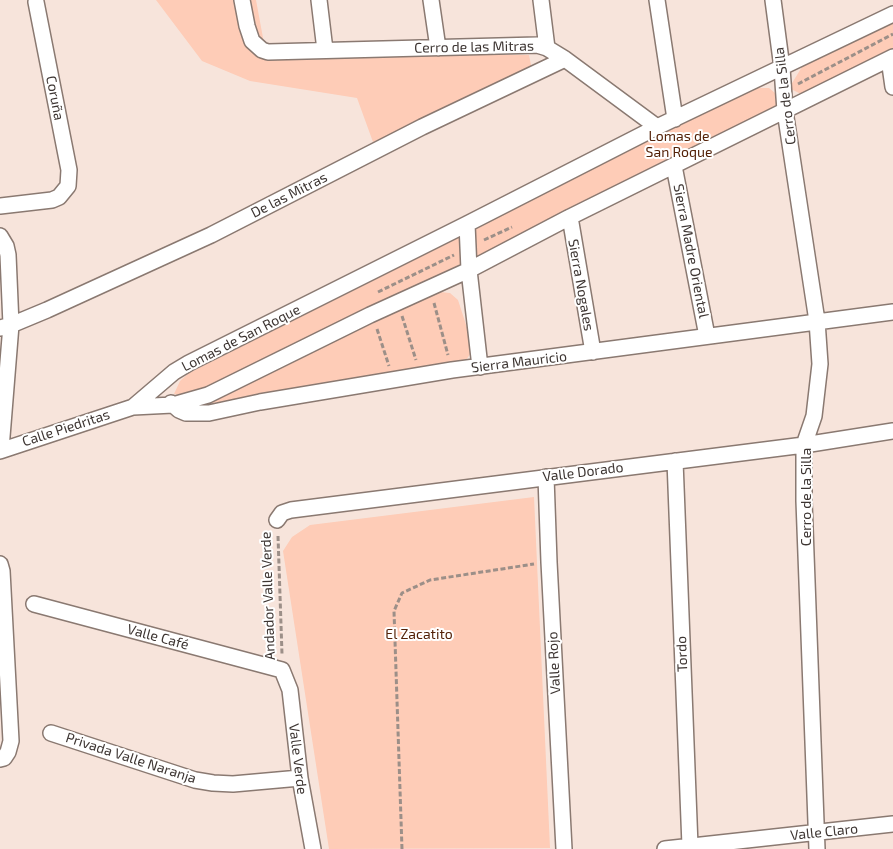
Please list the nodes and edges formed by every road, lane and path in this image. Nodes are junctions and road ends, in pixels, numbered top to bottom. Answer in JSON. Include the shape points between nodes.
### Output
{"nodes":[{"id":1,"x":242,"y":0,"type":"edge"},
{"id":2,"x":319,"y":0,"type":"edge"},
{"id":3,"x":431,"y":0,"type":"edge"},
{"id":4,"x":541,"y":0,"type":"edge"},
{"id":5,"x":657,"y":0,"type":"edge"},
{"id":6,"x":773,"y":0,"type":"edge"},
{"id":7,"x":36,"y":2,"type":"dead end"},
{"id":8,"x":893,"y":14,"type":"edge"},
{"id":9,"x":893,"y":34,"type":"edge"},
{"id":10,"x":438,"y":48,"type":"junction"},
{"id":11,"x":547,"y":48,"type":"junction"},
{"id":12,"x":325,"y":50,"type":"junction"},
{"id":13,"x":891,"y":58,"type":"edge"},
{"id":14,"x":564,"y":59,"type":"junction"},
{"id":15,"x":782,"y":68,"type":"junction"},
{"id":16,"x":893,"y":87,"type":"edge"},
{"id":17,"x":789,"y":88,"type":"dead end"},
{"id":18,"x":785,"y":111,"type":"junction"},
{"id":19,"x":675,"y":119,"type":"junction"},
{"id":20,"x":657,"y":127,"type":"junction"},
{"id":21,"x":674,"y":166,"type":"junction"},
{"id":22,"x":0,"y":206,"type":"edge"},
{"id":23,"x":570,"y":218,"type":"junction"},
{"id":24,"x":467,"y":224,"type":"junction"},
{"id":25,"x":0,"y":236,"type":"edge"},
{"id":26,"x":469,"y":270,"type":"junction"},
{"id":27,"x":433,"y":300,"type":"dead end"},
{"id":28,"x":893,"y":312,"type":"edge"},
{"id":29,"x":402,"y":315,"type":"dead end"},
{"id":30,"x":817,"y":321,"type":"junction"},
{"id":31,"x":5,"y":327,"type":"edge"},
{"id":32,"x":376,"y":328,"type":"dead end"},
{"id":33,"x":707,"y":336,"type":"junction"},
{"id":34,"x":593,"y":352,"type":"junction"},
{"id":35,"x":449,"y":357,"type":"dead end"},
{"id":36,"x":417,"y":361,"type":"dead end"},
{"id":37,"x":480,"y":367,"type":"junction"},
{"id":38,"x":391,"y":374,"type":"dead end"},
{"id":39,"x":158,"y":386,"type":"junction"},
{"id":40,"x":173,"y":405,"type":"junction"},
{"id":41,"x":133,"y":407,"type":"junction"},
{"id":42,"x":893,"y":431,"type":"edge"},
{"id":43,"x":804,"y":445,"type":"junction"},
{"id":44,"x":1,"y":450,"type":"edge"},
{"id":45,"x":675,"y":461,"type":"junction"},
{"id":46,"x":546,"y":477,"type":"junction"},
{"id":47,"x":277,"y":520,"type":"joint"},
{"id":48,"x":549,"y":562,"type":"junction"},
{"id":49,"x":0,"y":564,"type":"edge"},
{"id":50,"x":34,"y":604,"type":"dead end"},
{"id":51,"x":3,"y":651,"type":"edge"},
{"id":52,"x":282,"y":670,"type":"junction"},
{"id":53,"x":52,"y":733,"type":"dead end"},
{"id":54,"x":2,"y":759,"type":"edge"},
{"id":55,"x":300,"y":778,"type":"junction"},
{"id":56,"x":893,"y":824,"type":"edge"},
{"id":57,"x":816,"y":833,"type":"junction"},
{"id":58,"x":690,"y":846,"type":"junction"},
{"id":59,"x":313,"y":849,"type":"edge"},
{"id":60,"x":402,"y":849,"type":"edge"},
{"id":61,"x":564,"y":849,"type":"edge"},
{"id":62,"x":665,"y":849,"type":"edge"},
{"id":63,"x":817,"y":849,"type":"edge"}],
"edges":[{"from":1,"to":12,"type":"street","name":"Cerro de las Mitras","via":[[252,41],[262,50]]},
{"from":2,"to":12,"type":"street"},
{"from":3,"to":10,"type":"street"},
{"from":4,"to":11,"type":"street"},
{"from":5,"to":19,"type":"street"},
{"from":6,"to":15,"type":"street","name":"Cerro de la Silla"},
{"from":7,"to":22,"type":"street","name":"Coruña","via":[[69,170],[68,186],[52,200]]},
{"from":8,"to":15,"type":"street","name":"Lomas de San Roque"},
{"from":9,"to":17,"type":"path"},
{"from":10,"to":11,"type":"street","name":"Cerro de las Mitras","via":[[529,44]]},
{"from":10,"to":12,"type":"street","name":"Cerro de las Mitras"},
{"from":11,"to":14,"type":"street","name":"Cerro de las Mitras"},
{"from":13,"to":16,"type":"street"},
{"from":13,"to":18,"type":"street"},
{"from":14,"to":20,"type":"street","name":"Cerro de las Mitras"},
{"from":14,"to":31,"type":"street","name":"De las Mitras","via":[[422,127],[211,235]]},
{"from":15,"to":18,"type":"street","name":"Cerro de la Silla"},
{"from":15,"to":19,"type":"street","name":"Lomas de San Roque"},
{"from":18,"to":21,"type":"street"},
{"from":18,"to":30,"type":"street","name":"Cerro de la Silla"},
{"from":19,"to":20,"type":"street","name":"Lomas de San Roque"},
{"from":20,"to":24,"type":"street","name":"Lomas de San Roque"},
{"from":21,"to":23,"type":"street"},
{"from":21,"to":33,"type":"street","name":"Sierra Madre Oriental"},
{"from":23,"to":26,"type":"street"},
{"from":23,"to":34,"type":"street","name":"Sierra Nogales"},
{"from":24,"to":26,"type":"street"},
{"from":24,"to":39,"type":"street","name":"Lomas de San Roque","via":[[189,363]]},
{"from":25,"to":31,"type":"street","via":[[8,255]]},
{"from":26,"to":37,"type":"street"},
{"from":26,"to":40,"type":"street","via":[[208,395]]},
{"from":27,"to":35,"type":"path"},
{"from":28,"to":30,"type":"street","name":"Sierra Mauricio"},
{"from":29,"to":36,"type":"path"},
{"from":30,"to":33,"type":"street","name":"Sierra Mauricio"},
{"from":30,"to":43,"type":"street","name":"Cerro de la Silla","via":[[818,391]]},
{"from":31,"to":44,"type":"street"},
{"from":32,"to":38,"type":"path"},
{"from":33,"to":34,"type":"street","name":"Sierra Mauricio"},
{"from":34,"to":37,"type":"street","name":"Sierra Mauricio"},
{"from":37,"to":40,"type":"street","name":"Sierra Mauricio","via":[[209,413],[186,413]]},
{"from":39,"to":40,"type":"street"},
{"from":39,"to":41,"type":"street","name":"Lomas de San Roque"},
{"from":40,"to":41,"type":"street"},
{"from":41,"to":44,"type":"street","name":"Calle Piedritas"},
{"from":42,"to":43,"type":"street","name":"Valle Dorado"},
{"from":43,"to":45,"type":"street","name":"Valle Dorado"},
{"from":43,"to":57,"type":"street","name":"Cerro de la Silla"},
{"from":45,"to":46,"type":"street","name":"Valle Dorado"},
{"from":45,"to":58,"type":"street","name":"Tordo"},
{"from":46,"to":47,"type":"street","name":"Valle Dorado","via":[[291,510]]},
{"from":46,"to":48,"type":"street","name":"Valle Rojo"},
{"from":47,"to":52,"type":"path","name":"Andador Valle Verde"},
{"from":48,"to":60,"type":"path","via":[[430,580],[402,593],[394,611]]},
{"from":48,"to":61,"type":"street","name":"Valle Rojo"},
{"from":49,"to":51,"type":"street"},
{"from":50,"to":52,"type":"street","name":"Valle Café"},
{"from":51,"to":54,"type":"street","via":[[11,741]]},
{"from":52,"to":55,"type":"street","name":"Valle Verde","via":[[290,690]]},
{"from":53,"to":55,"type":"street","name":"Privada Valle Naranja","via":[[195,780],[233,784]]},
{"from":55,"to":59,"type":"street","name":"Valle Verde"},
{"from":56,"to":57,"type":"street","name":"Valle Claro"},
{"from":57,"to":58,"type":"street","name":"Valle Claro"},
{"from":57,"to":63,"type":"street","name":"Cerro de la Silla"},
{"from":58,"to":62,"type":"street","name":"Valle Claro"}]}
